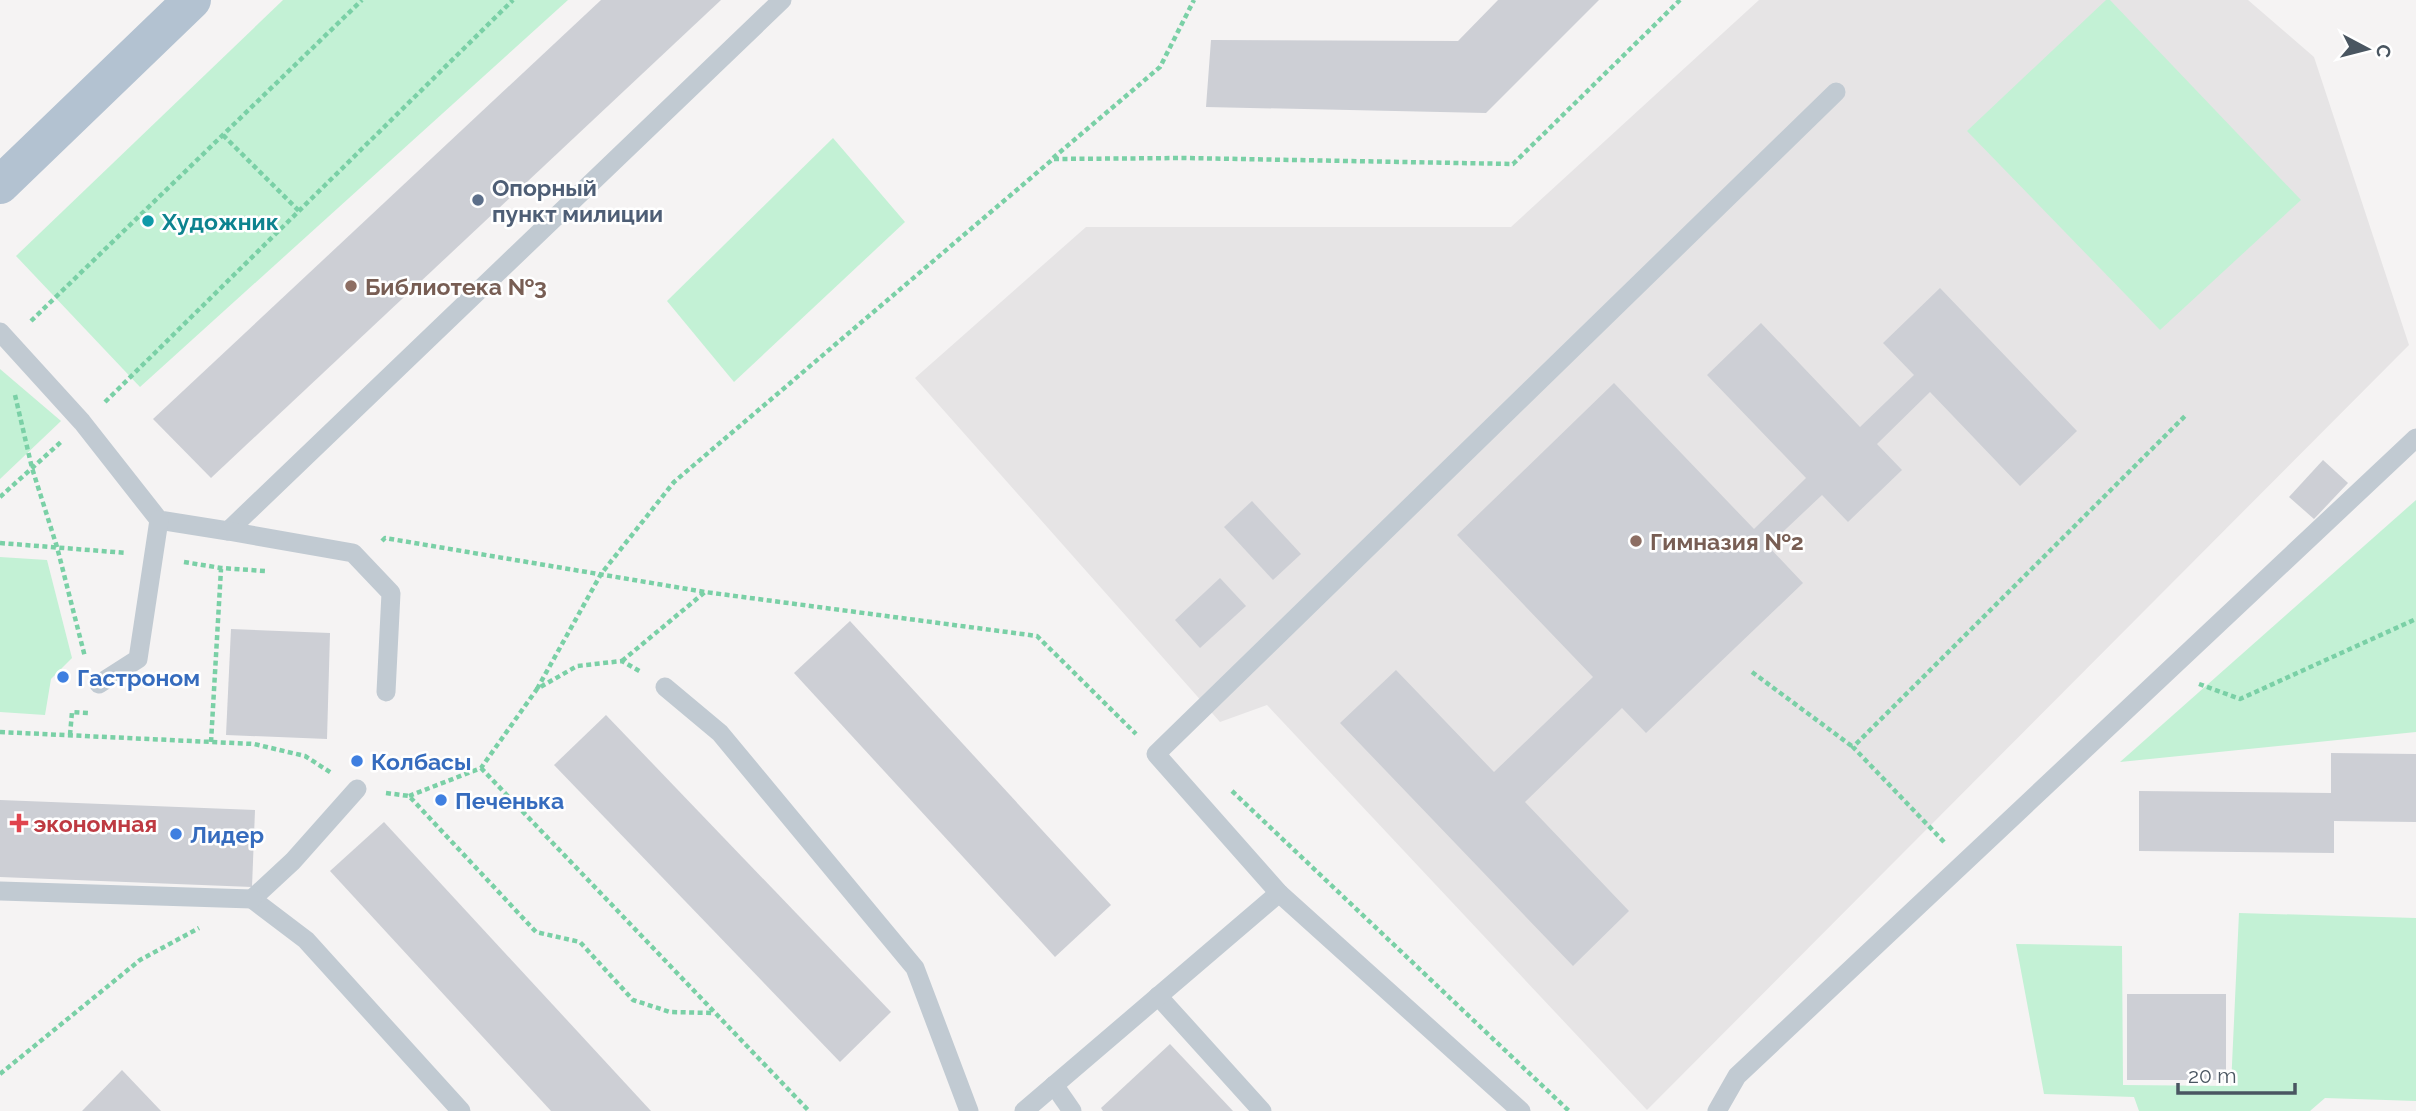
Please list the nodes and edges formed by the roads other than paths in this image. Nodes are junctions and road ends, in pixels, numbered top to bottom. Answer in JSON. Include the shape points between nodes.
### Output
{"nodes":[{"id":1,"x":192,"y":0,"type":"edge"},
{"id":2,"x":782,"y":0,"type":"edge"},
{"id":3,"x":1836,"y":92,"type":"dead end"},
{"id":4,"x":0,"y":185,"type":"edge"},
{"id":5,"x":4,"y":337,"type":"edge"},
{"id":6,"x":2416,"y":438,"type":"edge"},
{"id":7,"x":159,"y":520,"type":"junction"},
{"id":8,"x":229,"y":531,"type":"junction"},
{"id":9,"x":99,"y":684,"type":"road end"},
{"id":10,"x":665,"y":687,"type":"road end"},
{"id":11,"x":386,"y":692,"type":"dead end"},
{"id":12,"x":357,"y":789,"type":"road end"},
{"id":13,"x":0,"y":891,"type":"edge"},
{"id":14,"x":1279,"y":893,"type":"junction"},
{"id":15,"x":252,"y":899,"type":"junction"},
{"id":16,"x":1158,"y":996,"type":"junction"},
{"id":17,"x":1054,"y":1085,"type":"junction"},
{"id":18,"x":461,"y":1111,"type":"edge"},
{"id":19,"x":969,"y":1111,"type":"edge"},
{"id":20,"x":1024,"y":1111,"type":"edge"},
{"id":21,"x":1072,"y":1111,"type":"edge"},
{"id":22,"x":1262,"y":1111,"type":"edge"},
{"id":23,"x":1521,"y":1111,"type":"edge"},
{"id":24,"x":1717,"y":1111,"type":"edge"}],
"edges":[{"from":1,"to":4,"type":"main road"},
{"from":2,"to":8,"type":"lane"},
{"from":3,"to":14,"type":"lane","via":[[1156,754]]},
{"from":5,"to":7,"type":"lane","via":[[82,422]]},
{"from":6,"to":24,"type":"lane","via":[[1737,1076]]},
{"from":7,"to":8,"type":"lane"},
{"from":7,"to":9,"type":"lane","via":[[138,659]]},
{"from":8,"to":11,"type":"lane","via":[[354,553],[391,593]]},
{"from":10,"to":19,"type":"lane","via":[[720,733],[915,968]]},
{"from":12,"to":15,"type":"lane"},
{"from":13,"to":15,"type":"lane"},
{"from":14,"to":16,"type":"lane"},
{"from":14,"to":23,"type":"lane"},
{"from":15,"to":18,"type":"lane","via":[[306,940]]},
{"from":16,"to":17,"type":"lane"},
{"from":16,"to":22,"type":"lane"},
{"from":17,"to":20,"type":"lane"},
{"from":17,"to":21,"type":"lane"}]}
